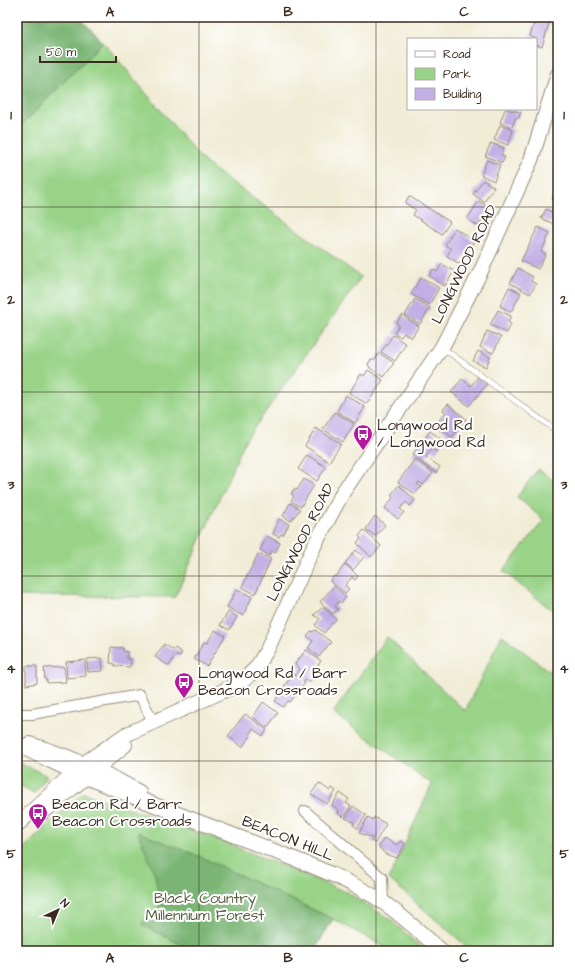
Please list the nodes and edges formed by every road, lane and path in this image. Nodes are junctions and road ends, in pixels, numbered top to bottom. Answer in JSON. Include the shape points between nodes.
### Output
{"nodes":[{"id":1,"x":558,"y":74,"type":"edge"},
{"id":2,"x":442,"y":347,"type":"junction"},
{"id":3,"x":558,"y":432,"type":"edge"},
{"id":4,"x":17,"y":714,"type":"edge"},
{"id":5,"x":153,"y":722,"type":"junction"},
{"id":6,"x":17,"y":740,"type":"edge"},
{"id":7,"x":17,"y":744,"type":"edge"},
{"id":8,"x":84,"y":770,"type":"junction"},
{"id":9,"x":305,"y":811,"type":"dead end"},
{"id":10,"x":17,"y":825,"type":"edge"},
{"id":11,"x":17,"y":831,"type":"edge"},
{"id":12,"x":383,"y":902,"type":"junction"},
{"id":13,"x":442,"y":951,"type":"edge"}],
"edges":[{"from":1,"to":2,"type":"main road","name":"LONGWOOD ROAD","via":[[531,160]]},
{"from":2,"to":3,"type":"lane"},
{"from":2,"to":5,"type":"main road","name":"LONGWOOD ROAD","via":[[343,492],[315,544],[257,667],[244,680],[232,687]]},
{"from":4,"to":5,"type":"street","via":[[32,714],[140,695]]},
{"from":5,"to":8,"type":"main road","name":"LONGWOOD ROAD","via":[[125,735]]},
{"from":6,"to":8,"type":"main road","via":[[53,751]]},
{"from":7,"to":8,"type":"main road"},
{"from":8,"to":10,"type":"main road"},
{"from":8,"to":11,"type":"main road","via":[[26,826]]},
{"from":8,"to":12,"type":"main road","name":"BEACON HILL","via":[[114,790],[335,876]]},
{"from":9,"to":12,"type":"street","name":"BEACON HILL","via":[[382,878]]},
{"from":12,"to":13,"type":"main road","name":"BEACON HILL"}]}
